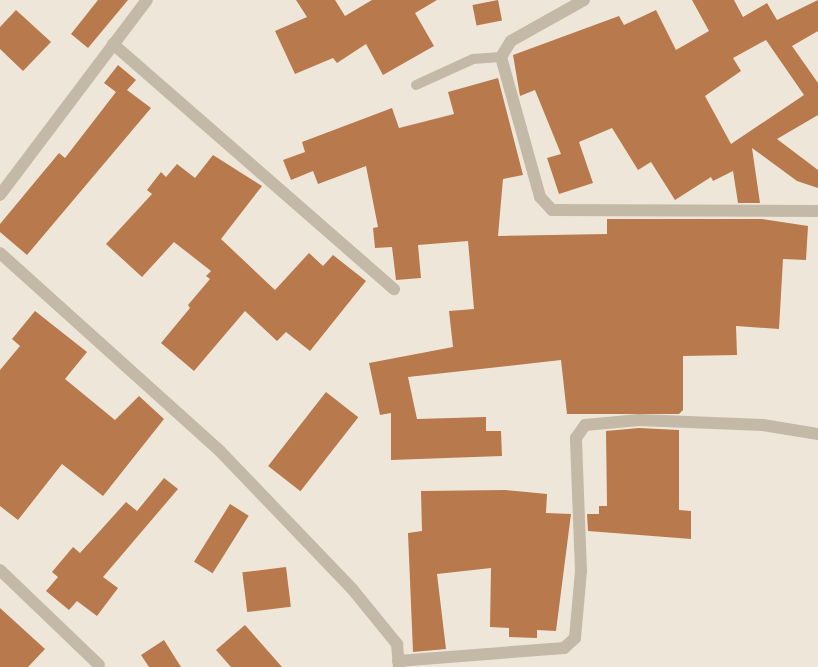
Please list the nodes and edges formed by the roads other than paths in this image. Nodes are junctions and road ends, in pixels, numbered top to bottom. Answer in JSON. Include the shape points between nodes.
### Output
{"nodes":[{"id":1,"x":147,"y":0,"type":"edge"},
{"id":2,"x":584,"y":0,"type":"edge"},
{"id":3,"x":113,"y":44,"type":"junction"},
{"id":4,"x":500,"y":57,"type":"junction"},
{"id":5,"x":416,"y":85,"type":"dead end"},
{"id":6,"x":0,"y":195,"type":"edge"},
{"id":7,"x":818,"y":211,"type":"edge"},
{"id":8,"x":0,"y":253,"type":"edge"},
{"id":9,"x":394,"y":289,"type":"dead end"},
{"id":10,"x":818,"y":434,"type":"edge"},
{"id":11,"x":0,"y":570,"type":"edge"},
{"id":12,"x":398,"y":664,"type":"edge"},
{"id":13,"x":99,"y":665,"type":"dead end"}],
"edges":[{"from":1,"to":3,"type":"street"},
{"from":2,"to":4,"type":"street","via":[[511,41]]},
{"from":3,"to":6,"type":"street"},
{"from":3,"to":9,"type":"street"},
{"from":4,"to":5,"type":"lane","via":[[473,59]]},
{"from":4,"to":7,"type":"street","via":[[540,197],[552,210]]},
{"from":8,"to":12,"type":"street","via":[[218,448],[353,590],[396,644]]},
{"from":10,"to":12,"type":"street","via":[[754,424],[639,420],[585,425],[576,438],[581,571],[575,638],[564,648]]},
{"from":11,"to":13,"type":"street"}]}
